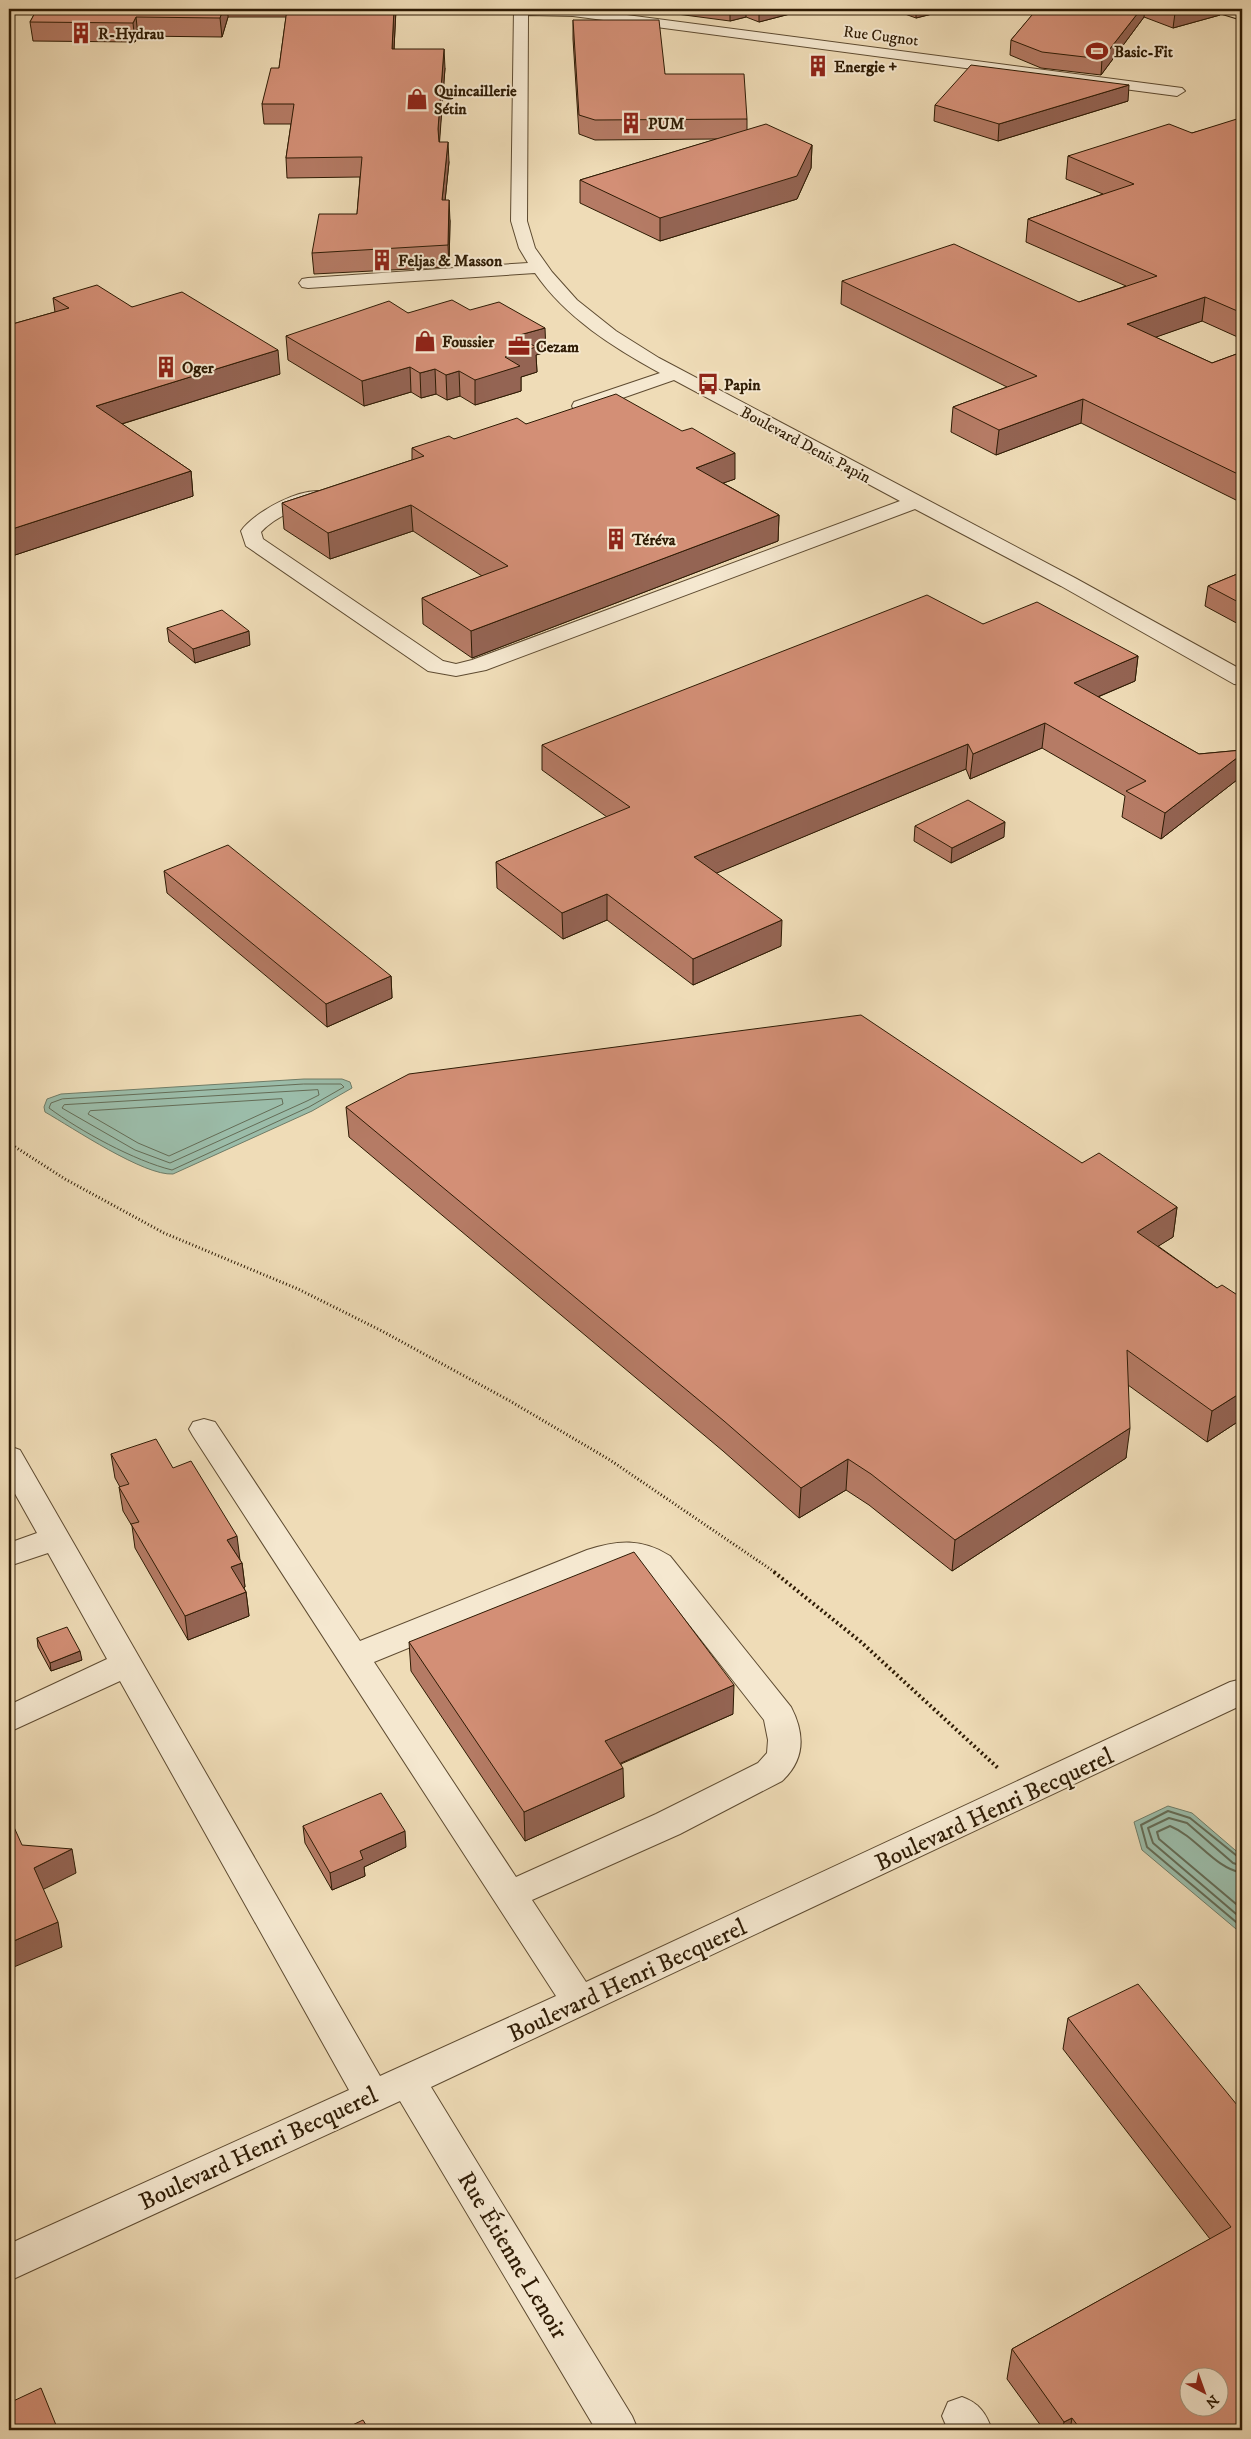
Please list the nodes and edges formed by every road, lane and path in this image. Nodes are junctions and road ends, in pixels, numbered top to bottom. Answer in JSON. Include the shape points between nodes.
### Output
{"nodes":[{"id":1,"x":521,"y":9,"type":"edge"},
{"id":2,"x":1221,"y":9,"type":"edge"},
{"id":3,"x":1242,"y":16,"type":"edge"},
{"id":4,"x":1177,"y":91,"type":"dead end"},
{"id":5,"x":540,"y":267,"type":"junction"},
{"id":6,"x":308,"y":283,"type":"dead end"},
{"id":7,"x":675,"y":374,"type":"junction"},
{"id":8,"x":563,"y":412,"type":"edge"},
{"id":9,"x":339,"y":488,"type":"edge"},
{"id":10,"x":914,"y":502,"type":"junction"},
{"id":11,"x":1242,"y":679,"type":"edge"},
{"id":12,"x":9,"y":1143,"type":"edge"},
{"id":13,"x":204,"y":1429,"type":"dead end"},
{"id":14,"x":9,"y":1457,"type":"edge"},
{"id":15,"x":55,"y":1538,"type":"junction"},
{"id":16,"x":9,"y":1555,"type":"edge"},
{"id":17,"x":354,"y":1657,"type":"junction"},
{"id":18,"x":126,"y":1664,"type":"junction"},
{"id":19,"x":1242,"y":1692,"type":"edge"},
{"id":20,"x":9,"y":1719,"type":"edge"},
{"id":21,"x":1026,"y":1794,"type":"junction"},
{"id":22,"x":509,"y":1895,"type":"junction"},
{"id":23,"x":579,"y":2002,"type":"junction"},
{"id":24,"x":407,"y":2080,"type":"junction"},
{"id":25,"x":372,"y":2096,"type":"junction"},
{"id":26,"x":9,"y":2263,"type":"edge"},
{"id":27,"x":618,"y":2430,"type":"edge"}],
"edges":[{"from":1,"to":4,"type":"street","name":"Rue Cugnot","via":[[573,12]]},
{"from":1,"to":5,"type":"street","name":"Boulevard Denis Papin","via":[[519,221],[527,248]]},
{"from":2,"to":3,"type":"main road"},
{"from":5,"to":6,"type":"street"},
{"from":5,"to":7,"type":"street","name":"Boulevard Denis Papin","via":[[578,310]]},
{"from":7,"to":8,"type":"street"},
{"from":7,"to":10,"type":"street","name":"Boulevard Denis Papin"},
{"from":9,"to":10,"type":"street","via":[[274,511],[251,530],[253,542],[436,666],[456,670],[478,665]]},
{"from":10,"to":11,"type":"street","name":"Boulevard Denis Papin"},
{"from":12,"to":21,"type":"path","via":[[65,1179],[164,1233],[298,1289],[382,1330],[510,1400],[610,1460],[780,1576],[861,1642]]},
{"from":13,"to":17,"type":"street"},
{"from":14,"to":15,"type":"street"},
{"from":15,"to":16,"type":"street"},
{"from":15,"to":18,"type":"street"},
{"from":17,"to":22,"type":"street"},
{"from":17,"to":22,"type":"street","via":[[598,1558],[615,1552],[636,1553],[659,1564],[779,1716],[786,1737],[784,1756],[770,1772],[668,1824]]},
{"from":18,"to":20,"type":"street"},
{"from":18,"to":25,"type":"street"},
{"from":19,"to":21,"type":"street","name":"Boulevard Henri Becquerel"},
{"from":21,"to":23,"type":"street","name":"Boulevard Henri Becquerel"},
{"from":22,"to":23,"type":"street"},
{"from":23,"to":24,"type":"street","name":"Boulevard Henri Becquerel"},
{"from":24,"to":25,"type":"street","name":"Boulevard Henri Becquerel"},
{"from":24,"to":27,"type":"street","name":"Rue Étienne Lenoir"},
{"from":25,"to":26,"type":"street","name":"Boulevard Henri Becquerel"}]}
